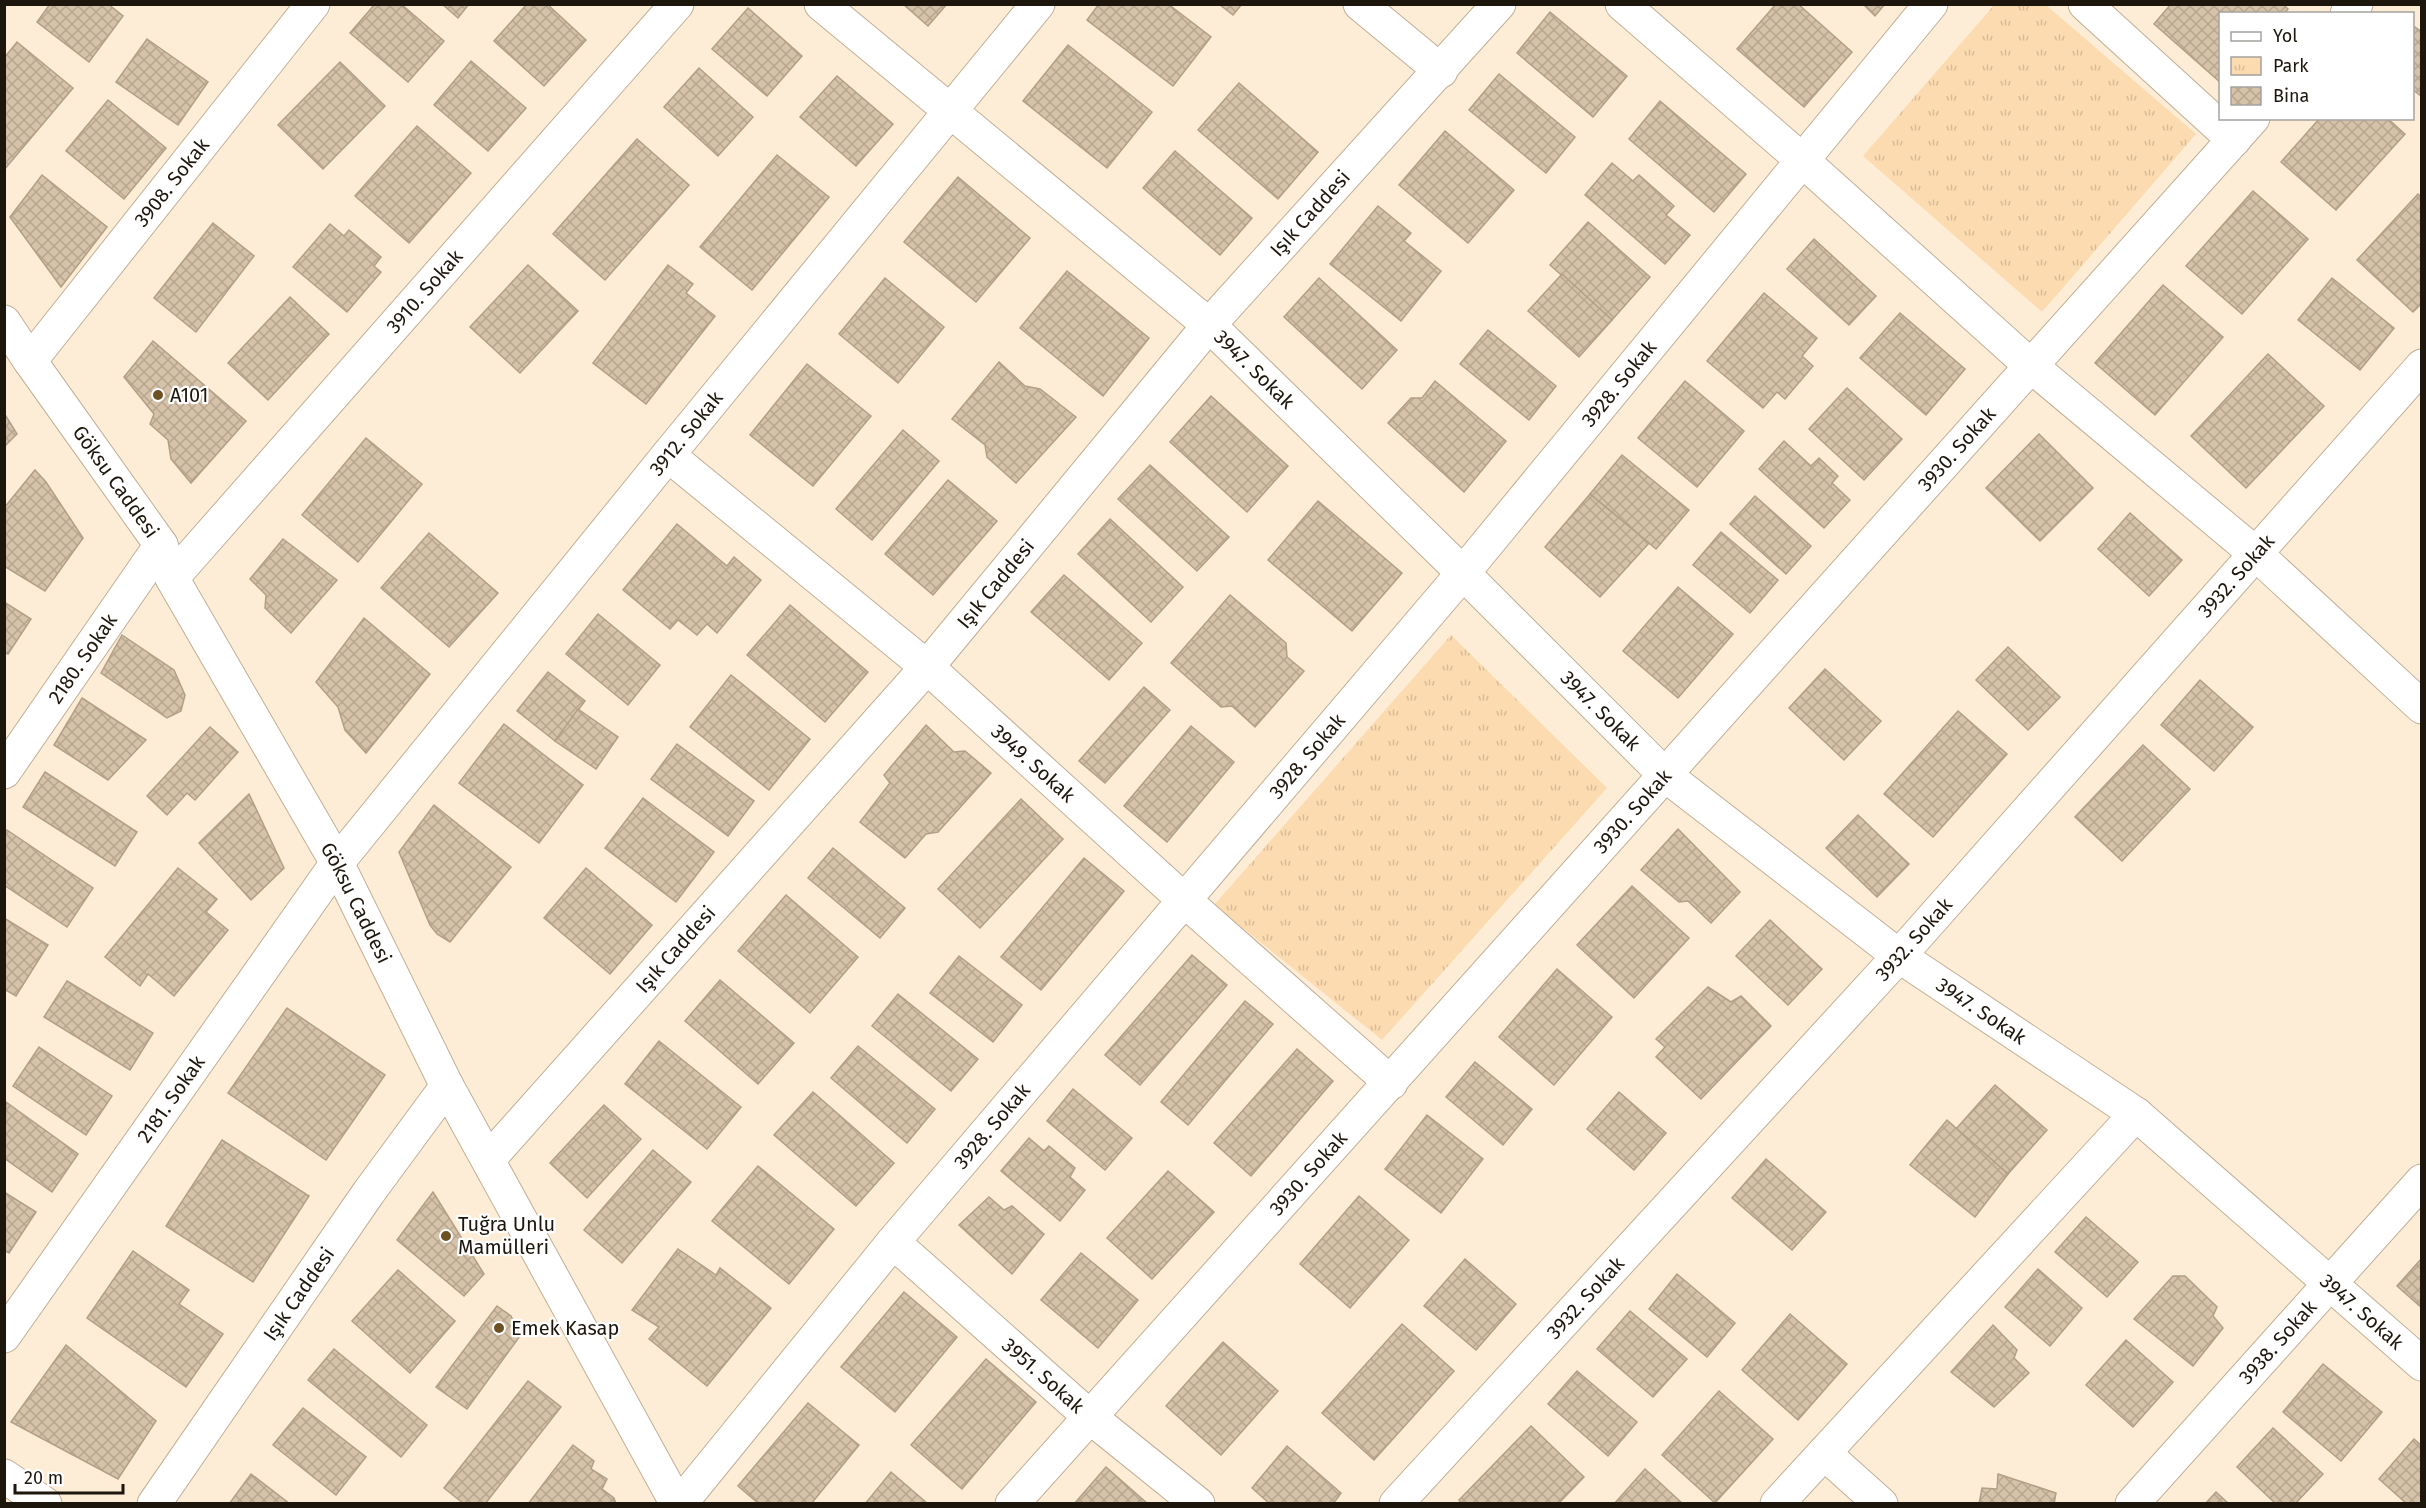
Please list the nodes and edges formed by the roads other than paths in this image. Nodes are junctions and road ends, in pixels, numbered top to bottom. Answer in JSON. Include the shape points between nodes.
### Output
{"nodes":[{"id":1,"x":313,"y":4,"type":"edge"},
{"id":2,"x":677,"y":4,"type":"edge"},
{"id":3,"x":820,"y":4,"type":"edge"},
{"id":4,"x":1038,"y":4,"type":"edge"},
{"id":5,"x":1360,"y":4,"type":"edge"},
{"id":6,"x":1499,"y":4,"type":"edge"},
{"id":7,"x":1622,"y":4,"type":"edge"},
{"id":8,"x":1930,"y":4,"type":"edge"},
{"id":9,"x":2085,"y":4,"type":"edge"},
{"id":10,"x":1441,"y":71,"type":"junction"},
{"id":11,"x":2219,"y":110,"type":"edge"},
{"id":12,"x":950,"y":113,"type":"junction"},
{"id":13,"x":2243,"y":129,"type":"edge"},
{"id":14,"x":1802,"y":160,"type":"junction"},
{"id":15,"x":4,"y":322,"type":"edge"},
{"id":16,"x":1209,"y":325,"type":"junction"},
{"id":17,"x":30,"y":361,"type":"junction"},
{"id":18,"x":2031,"y":366,"type":"junction"},
{"id":19,"x":2421,"y":366,"type":"edge"},
{"id":20,"x":668,"y":455,"type":"junction"},
{"id":21,"x":161,"y":545,"type":"junction"},
{"id":22,"x":2256,"y":554,"type":"junction"},
{"id":23,"x":1463,"y":573,"type":"junction"},
{"id":24,"x":172,"y":578,"type":"junction"},
{"id":25,"x":927,"y":667,"type":"junction"},
{"id":26,"x":2421,"y":707,"type":"edge"},
{"id":27,"x":4,"y":772,"type":"edge"},
{"id":28,"x":1665,"y":775,"type":"junction"},
{"id":29,"x":337,"y":863,"type":"junction"},
{"id":30,"x":1183,"y":899,"type":"junction"},
{"id":31,"x":1899,"y":956,"type":"junction"},
{"id":32,"x":1391,"y":1083,"type":"junction"},
{"id":33,"x":447,"y":1086,"type":"junction"},
{"id":34,"x":2136,"y":1114,"type":"junction"},
{"id":35,"x":488,"y":1160,"type":"junction"},
{"id":36,"x":2421,"y":1181,"type":"edge"},
{"id":37,"x":894,"y":1242,"type":"junction"},
{"id":38,"x":2329,"y":1285,"type":"junction"},
{"id":39,"x":4,"y":1336,"type":"edge"},
{"id":40,"x":2421,"y":1364,"type":"edge"},
{"id":41,"x":1090,"y":1417,"type":"junction"},
{"id":42,"x":1824,"y":1453,"type":"junction"},
{"id":43,"x":4,"y":1476,"type":"edge"},
{"id":44,"x":45,"y":1503,"type":"edge"},
{"id":45,"x":154,"y":1503,"type":"edge"},
{"id":46,"x":679,"y":1503,"type":"edge"},
{"id":47,"x":1012,"y":1503,"type":"edge"},
{"id":48,"x":1198,"y":1503,"type":"edge"},
{"id":49,"x":1396,"y":1503,"type":"edge"},
{"id":50,"x":1777,"y":1503,"type":"edge"},
{"id":51,"x":1881,"y":1503,"type":"edge"},
{"id":52,"x":2132,"y":1503,"type":"edge"}],
"edges":[{"from":1,"to":17,"type":"street","name":"3908. Sokak"},
{"from":2,"to":24,"type":"street","name":"3910. Sokak"},
{"from":3,"to":12,"type":"street","name":"3947. Sokak"},
{"from":4,"to":12,"type":"street","name":"3912. Sokak"},
{"from":5,"to":10,"type":"street"},
{"from":6,"to":10,"type":"street","name":"Işık Caddesi"},
{"from":7,"to":14,"type":"street"},
{"from":8,"to":14,"type":"street","name":"3928. Sokak"},
{"from":9,"to":11,"type":"street"},
{"from":10,"to":16,"type":"street","name":"Işık Caddesi"},
{"from":12,"to":16,"type":"street","name":"3947. Sokak"},
{"from":12,"to":20,"type":"street","name":"3912. Sokak"},
{"from":13,"to":18,"type":"street","name":"3930. Sokak"},
{"from":14,"to":18,"type":"street"},
{"from":14,"to":23,"type":"street","name":"3928. Sokak"},
{"from":15,"to":17,"type":"street","name":"Göksu Caddesi"},
{"from":16,"to":23,"type":"street","name":"3947. Sokak"},
{"from":16,"to":25,"type":"street","name":"Işık Caddesi"},
{"from":17,"to":21,"type":"street","name":"Göksu Caddesi"},
{"from":18,"to":22,"type":"street"},
{"from":18,"to":28,"type":"street","name":"3930. Sokak"},
{"from":19,"to":22,"type":"street","name":"3932. Sokak"},
{"from":20,"to":25,"type":"street","name":"3949. Sokak"},
{"from":20,"to":29,"type":"street","name":"3912. Sokak"},
{"from":21,"to":24,"type":"street","name":"Göksu Caddesi"},
{"from":21,"to":27,"type":"street","name":"2180. Sokak"},
{"from":22,"to":26,"type":"street"},
{"from":22,"to":31,"type":"street","name":"3932. Sokak"},
{"from":23,"to":28,"type":"street","name":"3947. Sokak"},
{"from":23,"to":30,"type":"street","name":"3928. Sokak"},
{"from":24,"to":29,"type":"street","name":"Göksu Caddesi"},
{"from":25,"to":30,"type":"street","name":"3949. Sokak"},
{"from":25,"to":35,"type":"street","name":"Işık Caddesi"},
{"from":28,"to":31,"type":"street","name":"3947. Sokak"},
{"from":28,"to":32,"type":"street","name":"3930. Sokak"},
{"from":29,"to":33,"type":"street","name":"Göksu Caddesi"},
{"from":29,"to":39,"type":"street","name":"2181. Sokak"},
{"from":30,"to":32,"type":"street","name":"3949. Sokak"},
{"from":30,"to":37,"type":"street","name":"3928. Sokak"},
{"from":31,"to":34,"type":"street","name":"3947. Sokak"},
{"from":31,"to":49,"type":"street","name":"3932. Sokak"},
{"from":32,"to":41,"type":"street","name":"3930. Sokak"},
{"from":33,"to":35,"type":"street","name":"Göksu Caddesi"},
{"from":33,"to":45,"type":"street","name":"Işık Caddesi"},
{"from":34,"to":38,"type":"street","name":"3947. Sokak"},
{"from":34,"to":42,"type":"street"},
{"from":35,"to":46,"type":"street","name":"Göksu Caddesi"},
{"from":36,"to":38,"type":"street","name":"3938. Sokak"},
{"from":37,"to":41,"type":"street","name":"3951. Sokak"},
{"from":37,"to":46,"type":"street","name":"3928. Sokak"},
{"from":38,"to":40,"type":"street","name":"3947. Sokak"},
{"from":38,"to":52,"type":"street","name":"3938. Sokak"},
{"from":41,"to":47,"type":"street","name":"3930. Sokak"},
{"from":41,"to":48,"type":"street","name":"3951. Sokak"},
{"from":42,"to":50,"type":"street"},
{"from":42,"to":51,"type":"street"},
{"from":43,"to":44,"type":"street"}]}
